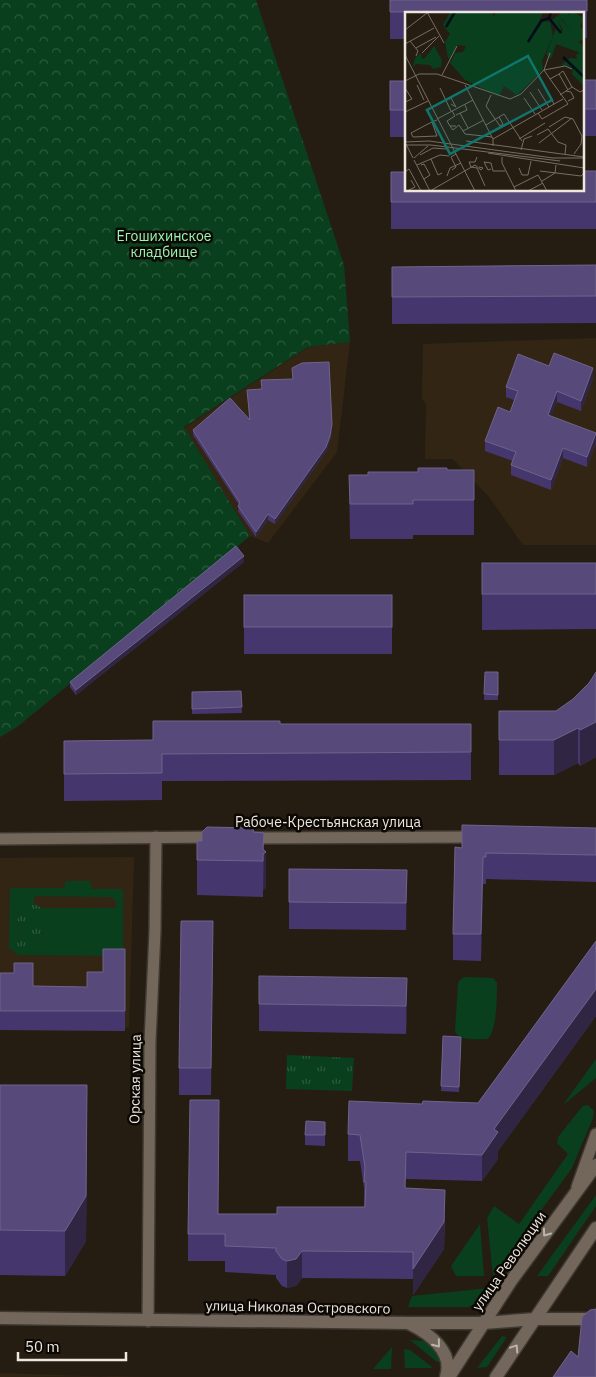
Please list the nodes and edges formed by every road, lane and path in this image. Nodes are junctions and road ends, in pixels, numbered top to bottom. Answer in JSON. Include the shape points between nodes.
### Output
{"nodes":[{"id":1,"x":156,"y":837,"type":"junction"},
{"id":2,"x":485,"y":837,"type":"edge"},
{"id":3,"x":0,"y":838,"type":"edge"},
{"id":4,"x":596,"y":1134,"type":"edge"},
{"id":5,"x":596,"y":1165,"type":"edge"},
{"id":6,"x":575,"y":1194,"type":"junction"},
{"id":7,"x":596,"y":1228,"type":"edge"},
{"id":8,"x":0,"y":1318,"type":"edge"},
{"id":9,"x":535,"y":1319,"type":"junction"},
{"id":10,"x":596,"y":1319,"type":"edge"},
{"id":11,"x":148,"y":1321,"type":"junction"},
{"id":12,"x":408,"y":1323,"type":"junction"},
{"id":13,"x":484,"y":1323,"type":"junction"},
{"id":14,"x":448,"y":1377,"type":"edge"},
{"id":15,"x":496,"y":1377,"type":"edge"}],
"edges":[{"from":1,"to":2,"type":"street","name":"Рабоче-Крестьянская улица"},
{"from":1,"to":3,"type":"street","name":"Рабоче-Крестьянская улица"},
{"from":1,"to":11,"type":"street","name":"Орская улица","via":[[150,1048]]},
{"from":4,"to":6,"type":"street"},
{"from":5,"to":6,"type":"main road","name":"улица Революции"},
{"from":6,"to":13,"type":"main road","name":"улица Революции","one_way":true},
{"from":7,"to":9,"type":"main road"},
{"from":8,"to":11,"type":"main road","name":"улица Николая Островского"},
{"from":9,"to":10,"type":"main road","name":"улица Николая Островского"},
{"from":9,"to":13,"type":"main road","name":"улица Николая Островского"},
{"from":15,"to":9,"type":"main road","one_way":true},
{"from":11,"to":12,"type":"main road","name":"улица Николая Островского"},
{"from":12,"to":13,"type":"main road","name":"улица Николая Островского"},
{"from":12,"to":14,"type":"main road","one_way":true,"via":[[435,1340],[443,1351]]},
{"from":13,"to":14,"type":"main road","name":"улица Революции"}]}
